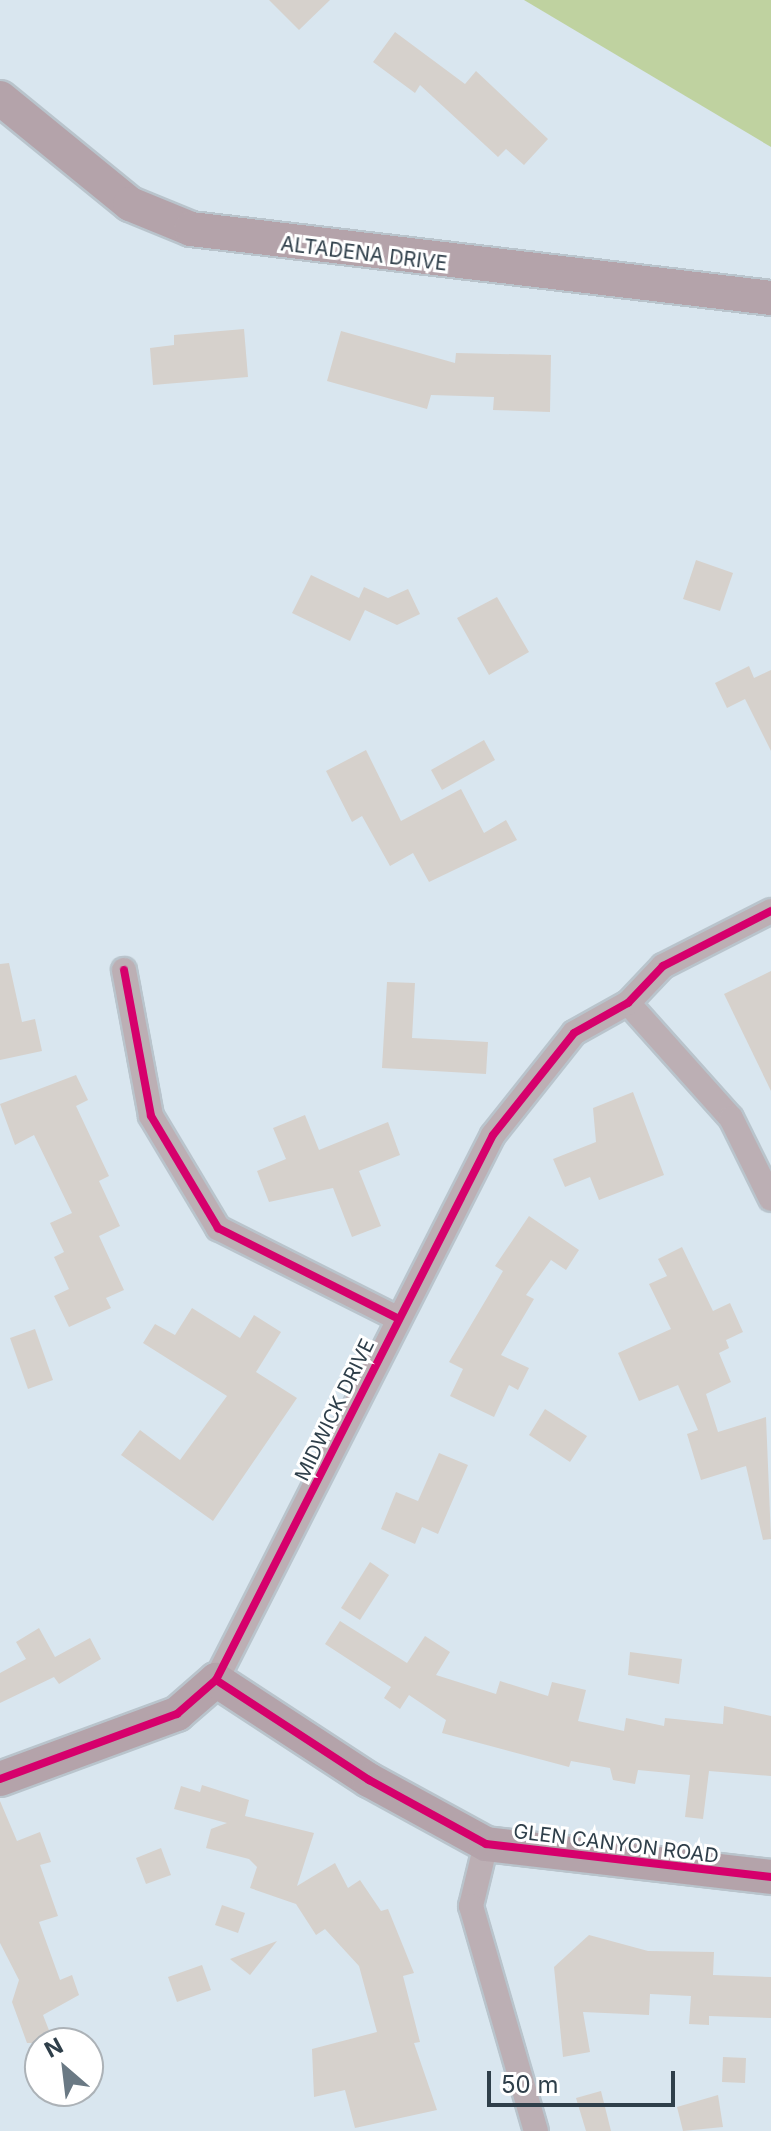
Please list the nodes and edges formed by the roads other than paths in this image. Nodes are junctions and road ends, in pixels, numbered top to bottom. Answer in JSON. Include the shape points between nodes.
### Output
{"nodes":[{"id":1,"x":0,"y":98,"type":"edge"},
{"id":2,"x":771,"y":298,"type":"edge"},
{"id":3,"x":771,"y":911,"type":"edge"},
{"id":4,"x":124,"y":970,"type":"dead end"},
{"id":5,"x":628,"y":1003,"type":"junction"},
{"id":6,"x":771,"y":1199,"type":"edge"},
{"id":7,"x":397,"y":1318,"type":"junction"},
{"id":8,"x":216,"y":1680,"type":"junction"},
{"id":9,"x":0,"y":1779,"type":"edge"},
{"id":10,"x":486,"y":1844,"type":"junction"},
{"id":11,"x":771,"y":1877,"type":"edge"},
{"id":12,"x":536,"y":2131,"type":"edge"}],
"edges":[{"from":1,"to":2,"type":"street","name":"ALTADENA DRIVE","via":[[130,204],[191,229]]},
{"from":3,"to":5,"type":"street","name":"MIDWICK DRIVE","via":[[663,966]]},
{"from":4,"to":7,"type":"street","via":[[151,1116],[218,1228]]},
{"from":5,"to":6,"type":"street","via":[[731,1118]]},
{"from":5,"to":7,"type":"street","name":"MIDWICK DRIVE","via":[[574,1033],[493,1135]]},
{"from":7,"to":8,"type":"street","name":"MIDWICK DRIVE"},
{"from":8,"to":9,"type":"street","name":"MIDWICK DRIVE","via":[[177,1714]]},
{"from":8,"to":10,"type":"street","name":"GLEN CANYON ROAD","via":[[369,1780]]},
{"from":10,"to":11,"type":"street","name":"GLEN CANYON ROAD"},
{"from":10,"to":12,"type":"street","via":[[471,1906]]}]}
